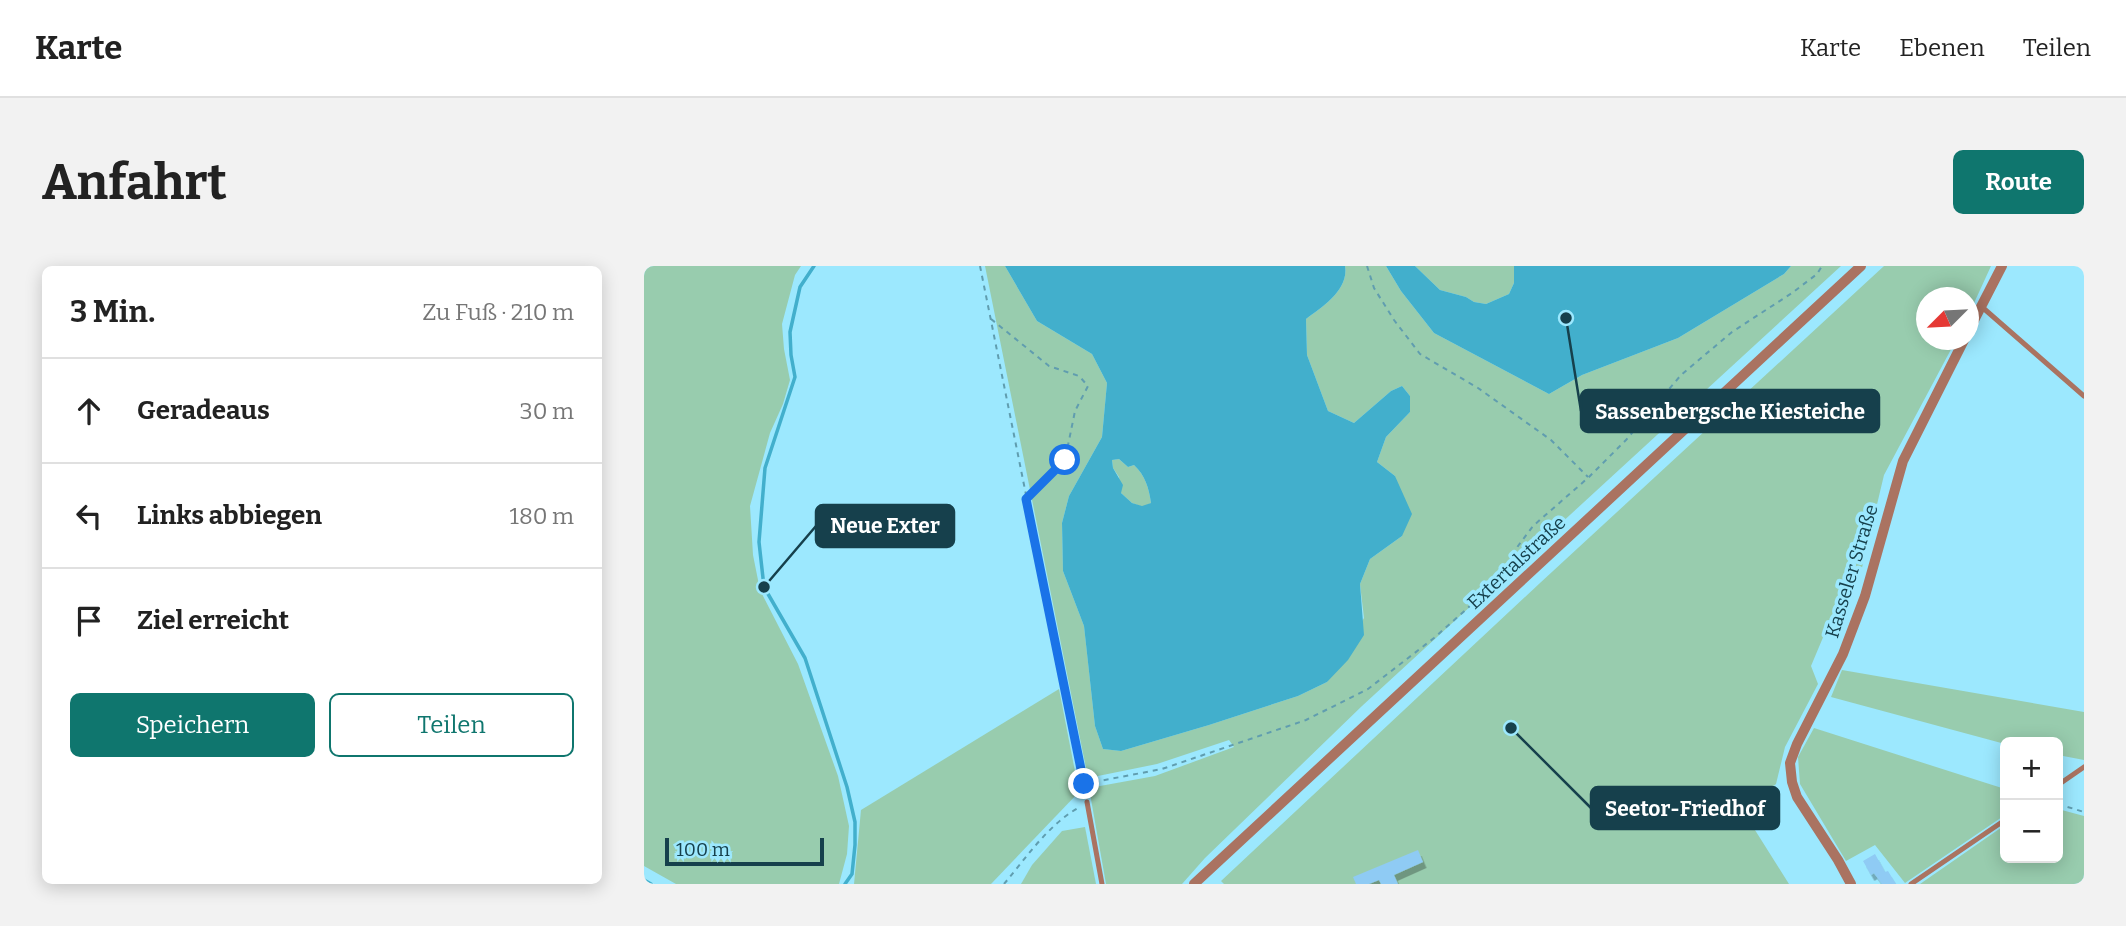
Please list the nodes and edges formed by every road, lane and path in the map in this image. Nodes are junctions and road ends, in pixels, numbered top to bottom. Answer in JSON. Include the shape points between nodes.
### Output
{"nodes":[{"id":1,"x":980,"y":266,"type":"edge"},
{"id":2,"x":1367,"y":266,"type":"edge"},
{"id":3,"x":1822,"y":266,"type":"edge"},
{"id":4,"x":1861,"y":266,"type":"edge"},
{"id":5,"x":2002,"y":266,"type":"edge"},
{"id":6,"x":1982,"y":307,"type":"junction"},
{"id":7,"x":1979,"y":313,"type":"edge"},
{"id":8,"x":990,"y":318,"type":"junction"},
{"id":9,"x":1959,"y":350,"type":"edge"},
{"id":10,"x":2084,"y":396,"type":"edge"},
{"id":11,"x":1589,"y":477,"type":"junction"},
{"id":12,"x":1026,"y":499,"type":"junction"},
{"id":13,"x":2084,"y":767,"type":"edge"},
{"id":14,"x":2063,"y":782,"type":"edge"},
{"id":15,"x":1084,"y":784,"type":"junction"},
{"id":16,"x":1087,"y":802,"type":"junction"},
{"id":17,"x":2063,"y":805,"type":"edge"},
{"id":18,"x":2084,"y":811,"type":"edge"},
{"id":19,"x":2000,"y":823,"type":"edge"},
{"id":20,"x":1003,"y":884,"type":"edge"},
{"id":21,"x":1102,"y":884,"type":"edge"},
{"id":22,"x":1194,"y":884,"type":"edge"},
{"id":23,"x":1852,"y":884,"type":"edge"},
{"id":24,"x":1911,"y":884,"type":"edge"}],
"edges":[{"from":1,"to":8,"type":"path"},
{"from":2,"to":11,"type":"path","via":[[1374,288],[1420,354],[1551,440]]},
{"from":3,"to":11,"type":"path","via":[[1793,293],[1732,332],[1681,375]]},
{"from":4,"to":22,"type":"street","name":"Extertalstraße"},
{"from":5,"to":6,"type":"street"},
{"from":6,"to":7,"type":"street"},
{"from":6,"to":10,"type":"lane"},
{"from":8,"to":12,"type":"path"},
{"from":8,"to":12,"type":"path","via":[[1049,366],[1079,376],[1088,386],[1075,411],[1065,460]]},
{"from":9,"to":23,"type":"street","name":"Kasseler Straße","via":[[1903,461],[1865,596],[1843,654],[1790,763],[1797,797]]},
{"from":11,"to":15,"type":"path","via":[[1533,526],[1506,574],[1367,689],[1306,720],[1216,751],[1162,769]]},
{"from":12,"to":15,"type":"path"},
{"from":13,"to":14,"type":"lane"},
{"from":15,"to":16,"type":"path"},
{"from":16,"to":20,"type":"path","via":[[1060,822]]},
{"from":16,"to":21,"type":"lane"},
{"from":17,"to":18,"type":"path"},
{"from":19,"to":24,"type":"lane"}]}
